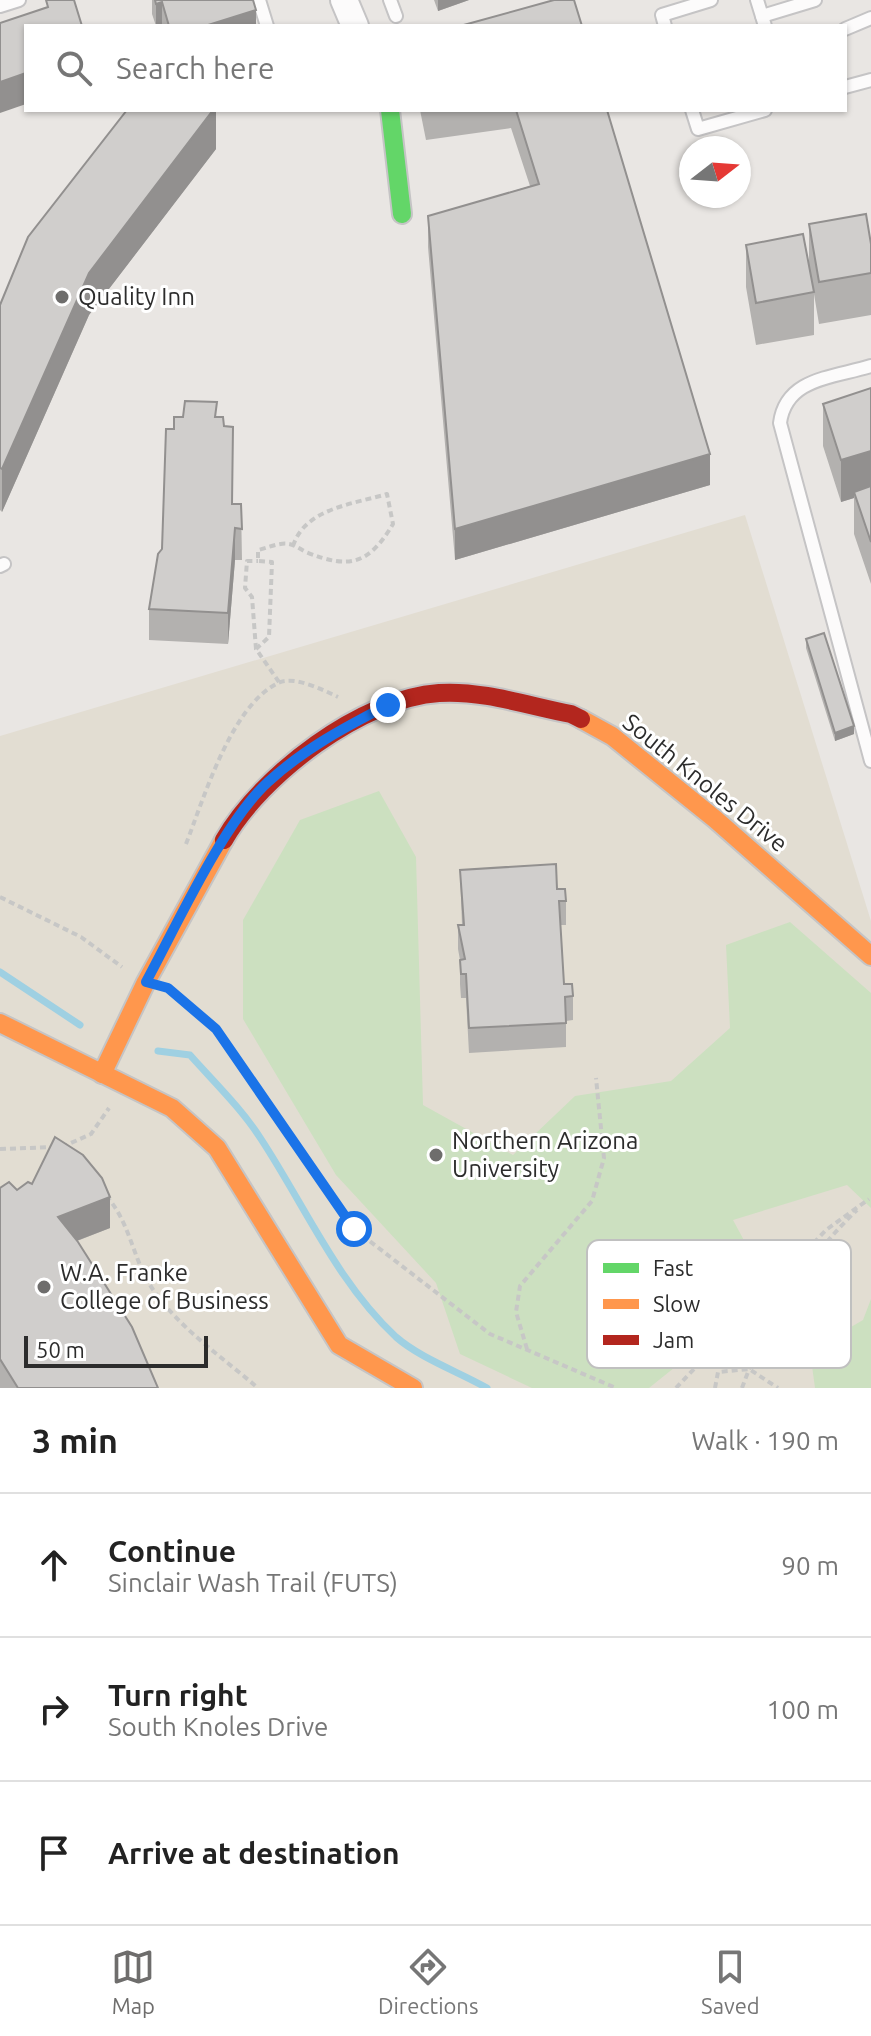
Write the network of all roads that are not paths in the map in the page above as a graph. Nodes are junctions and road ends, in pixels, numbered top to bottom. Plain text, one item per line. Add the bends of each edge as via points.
1 (19, 0) edge
2 (259, 0) edge
3 (344, 0) edge
4 (390, 0) edge
5 (711, 0) edge
6 (757, 0) edge
7 (815, 0) edge
8 (0, 6) edge
9 (396, 16) dead end
10 (871, 18) edge
11 (764, 21) edge
12 (266, 24) edge
13 (354, 24) edge
14 (664, 24) edge
15 (847, 28) edge
16 (871, 80) edge
17 (847, 86) edge
18 (390, 112) edge
19 (693, 112) edge
20 (758, 112) edge
21 (402, 214) dead end
22 (871, 366) edge
23 (871, 761) edge
24 (871, 956) edge
25 (0, 1023) edge
26 (102, 1074) junction
27 (413, 1388) edge

1 - 8 lane
2 - 12 lane
3 - 13 street
4 - 9 lane
5 - 14 lane via 662,15
6 - 11 lane
7 - 11 lane
10 - 15 lane
16 - 17 lane
18 - 21 street
19 - 20 lane via 698,129
22 - 23 lane via 793,390 782,406 780,423
24 - 26 street, South Knoles Drive via 612,736 571,714 438,693 388,705 341,729 266,783 234,823
25 - 26 street
26 - 27 street via 172,1108 217,1148 339,1345

